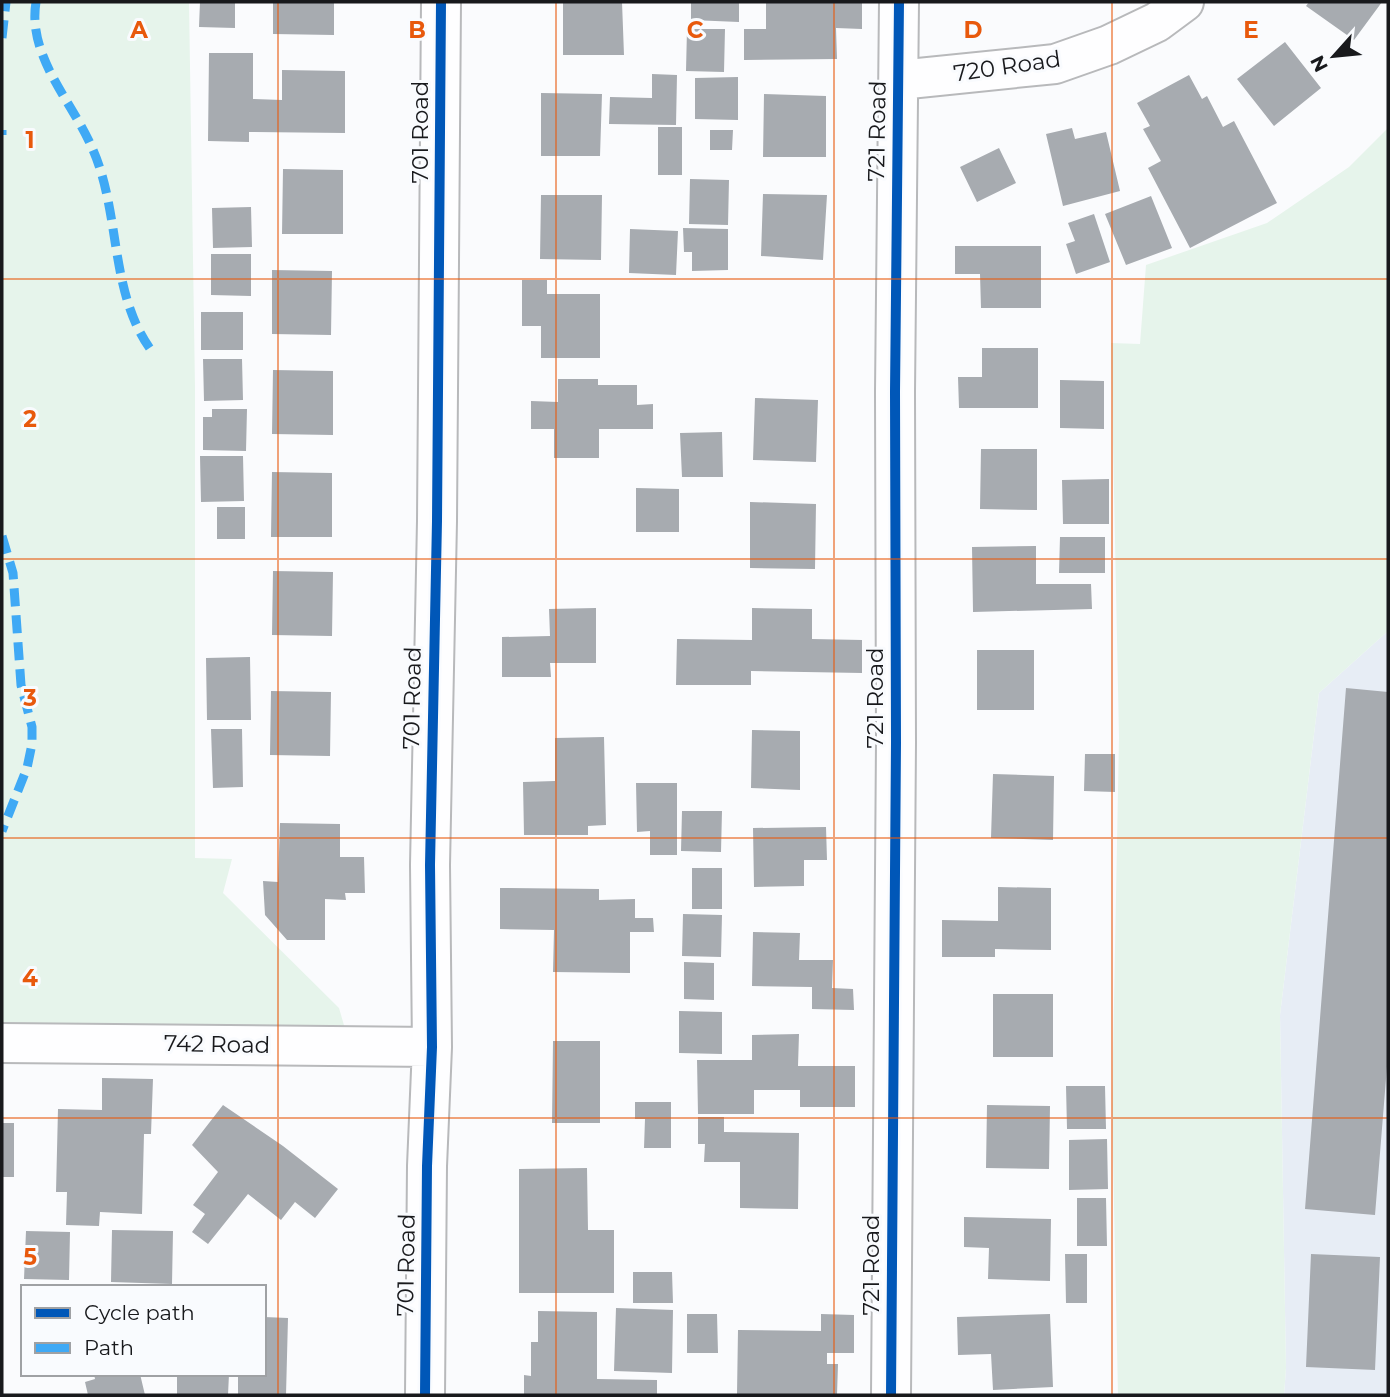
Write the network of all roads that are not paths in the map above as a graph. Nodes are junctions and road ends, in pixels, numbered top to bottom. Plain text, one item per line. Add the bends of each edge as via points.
1 (441, 2) edge
2 (898, 2) edge
3 (1184, 2) edge
4 (899, 80) junction
5 (2, 1043) edge
6 (432, 1047) junction
7 (425, 1395) edge
8 (891, 1395) edge

1 - 6 street, 701 Road via 430,865
2 - 4 street, 721 Road
3 - 4 street, 720 Road via 1157,22 1055,64
4 - 8 street, 721 Road
5 - 6 street, 742 Road
6 - 7 street, 701 Road

